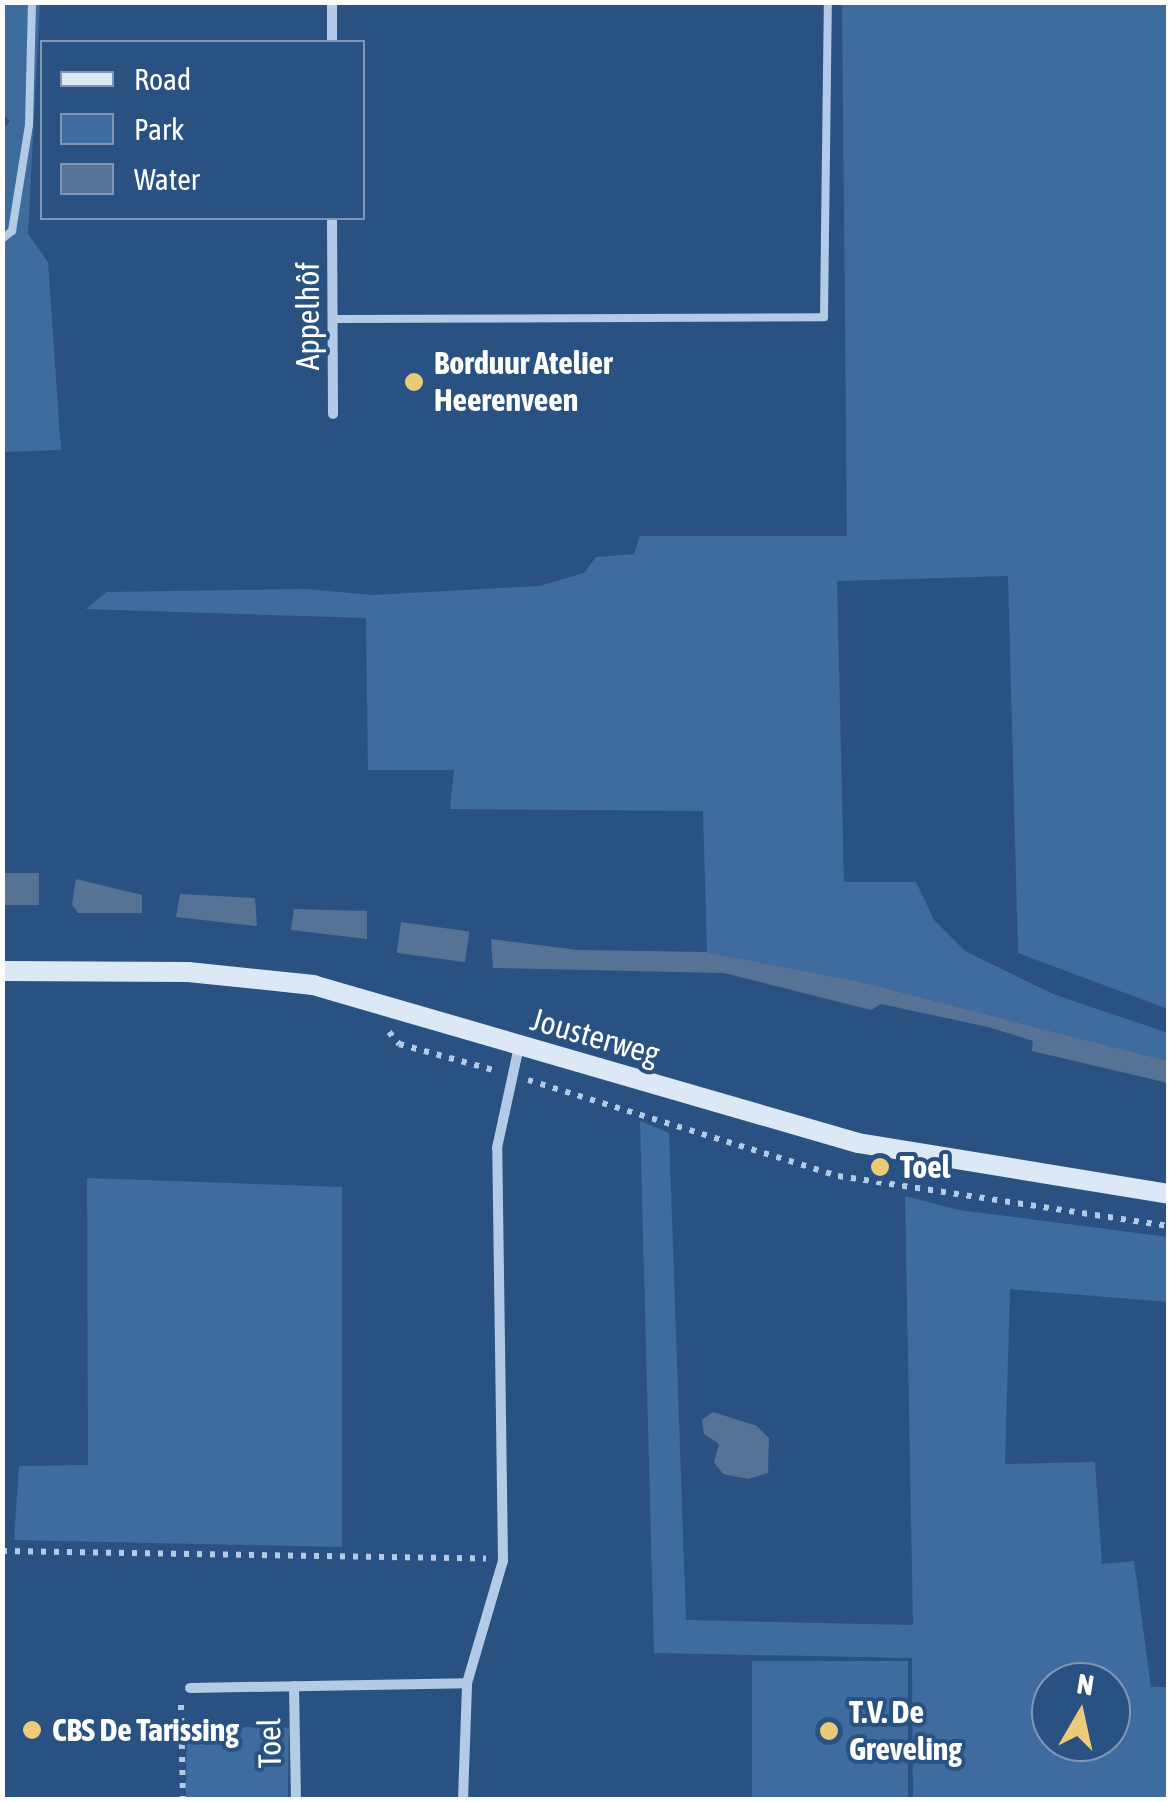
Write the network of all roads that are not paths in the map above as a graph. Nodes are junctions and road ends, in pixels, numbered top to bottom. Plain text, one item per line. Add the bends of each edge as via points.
1 (32, 2) edge
2 (332, 2) edge
3 (828, 2) edge
4 (332, 40) edge
5 (332, 220) edge
6 (2, 239) edge
7 (333, 319) junction
8 (333, 414) dead end
9 (2, 971) edge
10 (519, 1046) junction
11 (1168, 1194) edge
12 (467, 1684) junction
13 (294, 1686) junction
14 (190, 1688) road end
15 (296, 1800) edge
16 (464, 1800) edge

1 - 6 lane via 29,124 12,231
2 - 4 street
3 - 7 lane via 824,317
5 - 7 street, Appelhôf
7 - 8 street, Appelhôf
9 - 10 street, Jousterweg via 258,976 360,996
10 - 11 street, Jousterweg via 927,1159
10 - 12 street via 497,1148 502,1561
12 - 13 street, Toel
12 - 16 street
13 - 14 street, Toel
13 - 15 street, Toel

